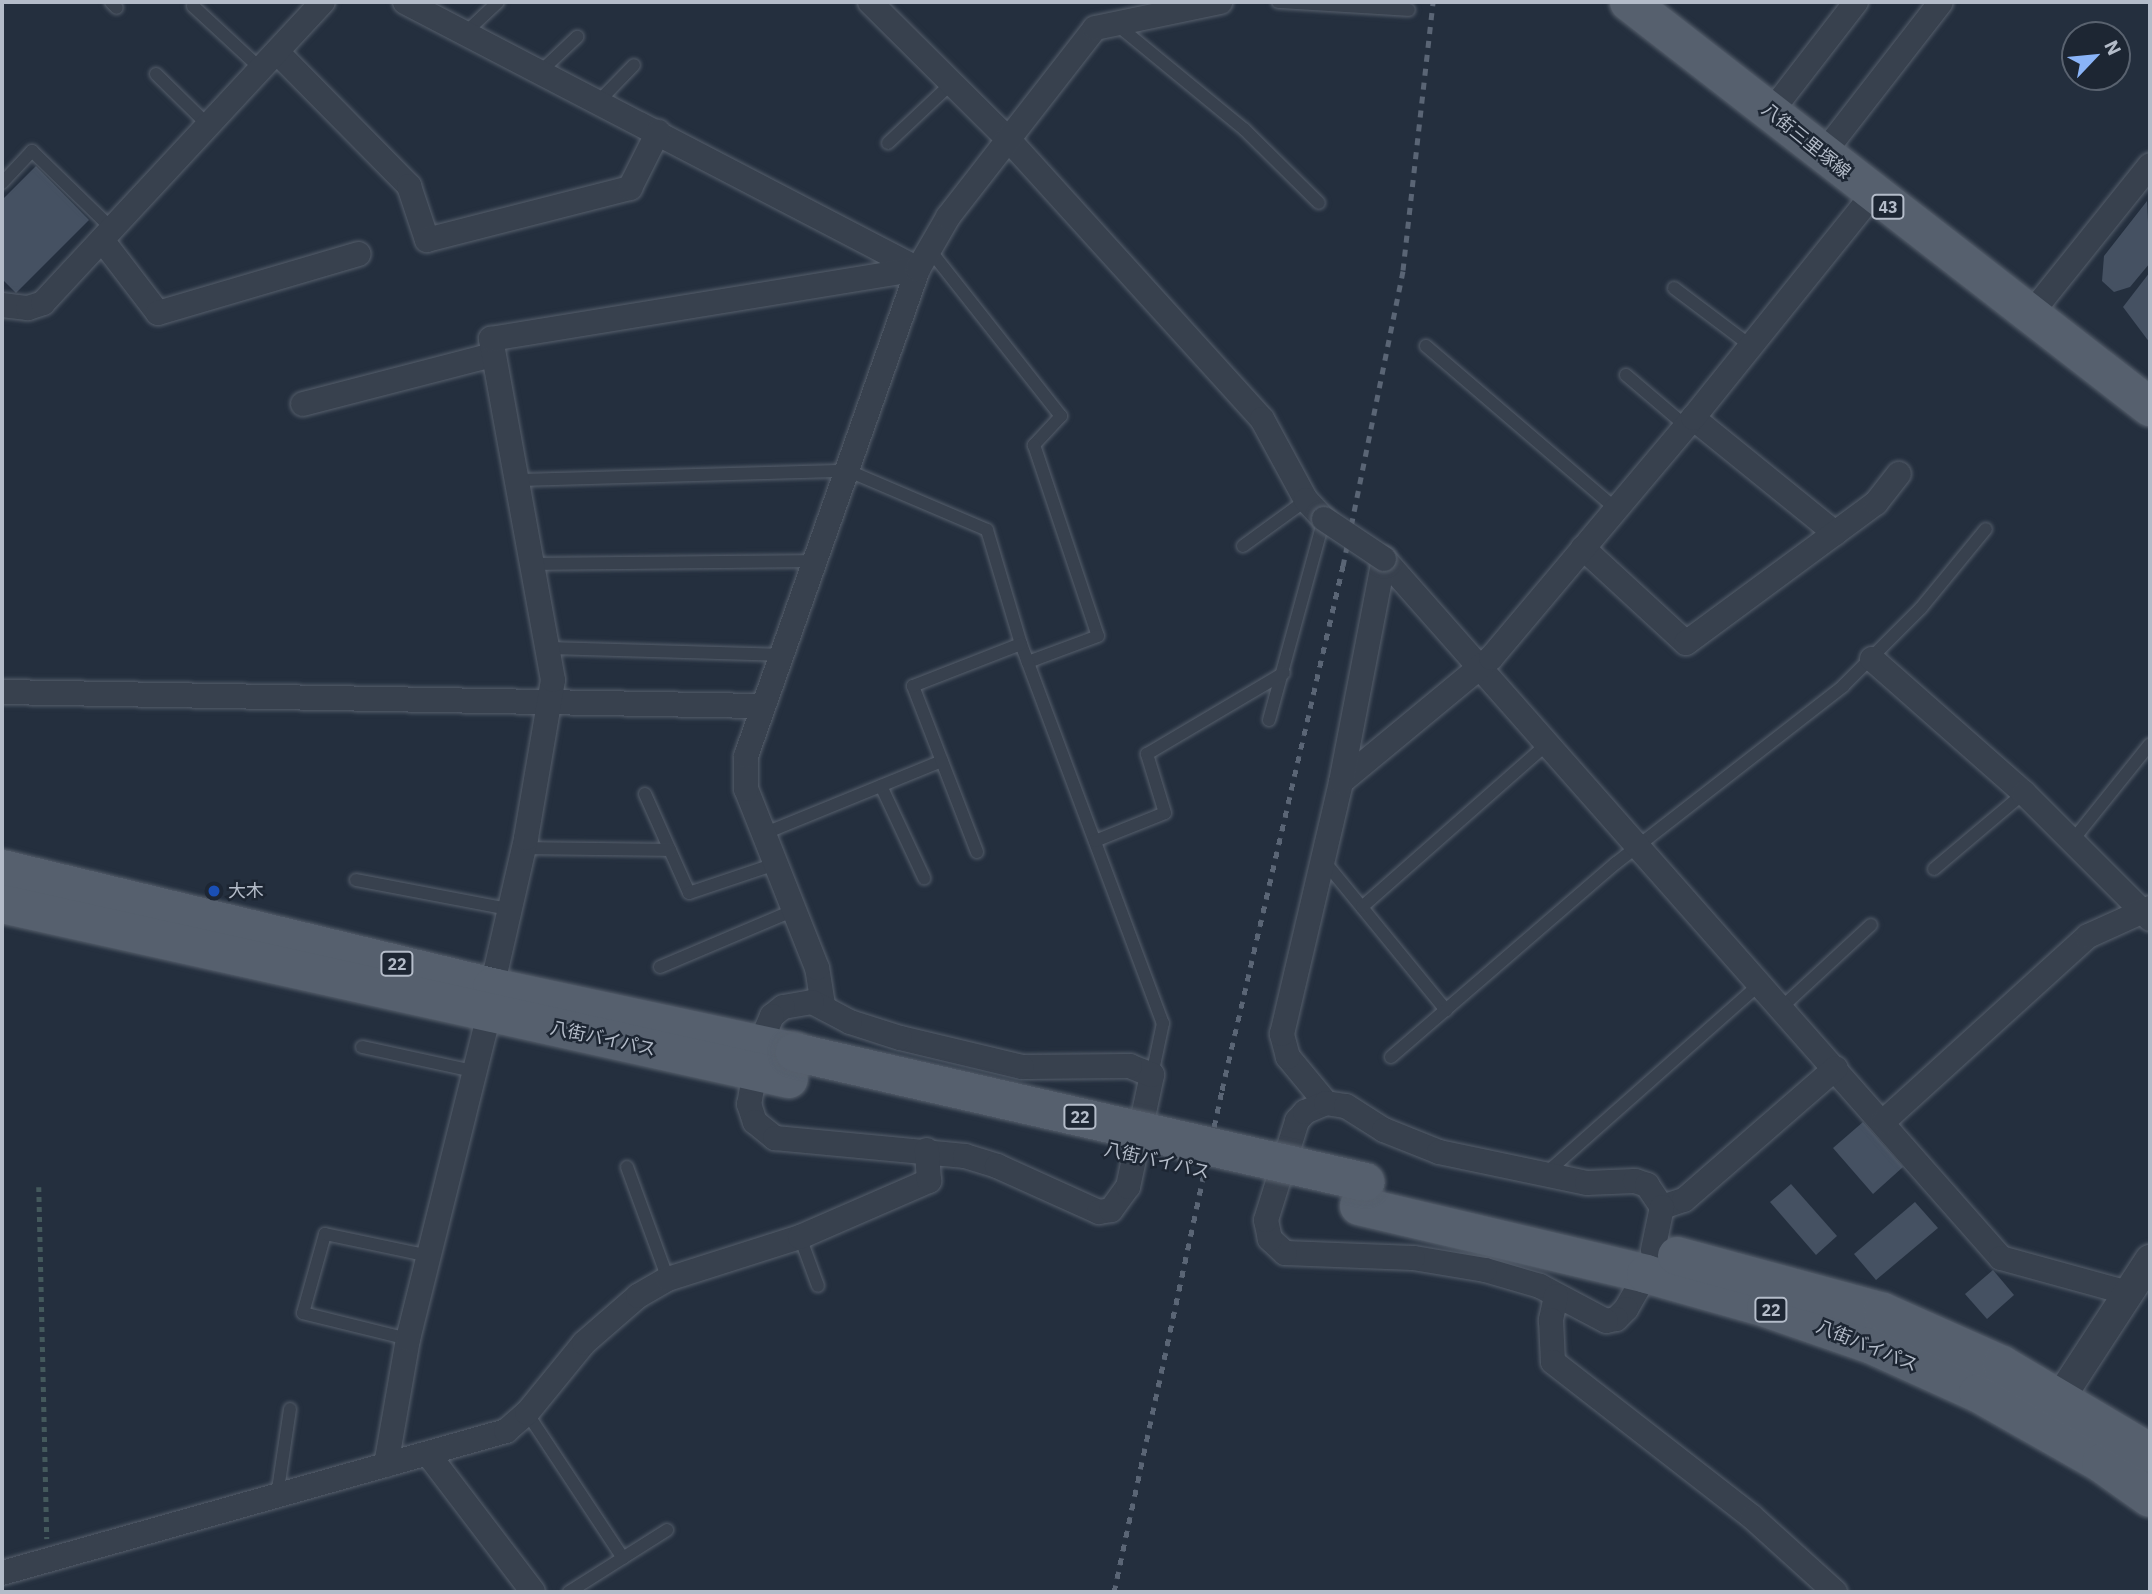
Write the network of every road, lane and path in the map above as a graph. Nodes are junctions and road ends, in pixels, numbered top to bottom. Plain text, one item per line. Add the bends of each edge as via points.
1 (323, 2) edge
2 (405, 2) edge
3 (498, 2) edge
4 (870, 2) edge
5 (1220, 2) edge
6 (1278, 2) edge
7 (1629, 2) edge
8 (1856, 2) edge
9 (1941, 2) edge
10 (193, 6) dead end
11 (1409, 10) dead end
12 (1116, 24) junction
13 (466, 32) junction
14 (577, 37) dead end
15 (270, 61) junction
16 (634, 65) dead end
17 (541, 71) junction
18 (156, 75) dead end
19 (952, 83) junction
20 (599, 101) junction
21 (1771, 112) junction
22 (209, 126) junction
23 (658, 132) junction
24 (1009, 139) junction
25 (888, 143) dead end
26 (1823, 155) junction
27 (2150, 164) edge
28 (2, 183) edge
29 (1872, 195) junction
30 (1319, 203) dead end
31 (103, 231) junction
32 (358, 254) dead end
33 (923, 259) junction
34 (1674, 288) dead end
35 (2, 305) edge
36 (2030, 315) junction
37 (1426, 346) dead end
38 (1751, 346) junction
39 (493, 355) junction
40 (1626, 376) dead end
41 (303, 404) dead end
42 (2150, 407) edge
43 (1689, 422) junction
44 (849, 471) junction
45 (1899, 474) dead end
46 (517, 480) junction
47 (1306, 500) junction
48 (1616, 509) junction
49 (1324, 519) junction
50 (1986, 529) dead end
51 (1835, 533) junction
52 (1243, 546) dead end
53 (1583, 548) junction
54 (1384, 559) junction
55 (816, 561) junction
56 (532, 564) junction
57 (1021, 643) junction
58 (547, 648) junction
59 (780, 655) junction
60 (1872, 659) junction
61 (1028, 662) junction
62 (1478, 666) junction
63 (1284, 673) junction
64 (2, 692) edge
65 (551, 702) junction
66 (761, 706) junction
67 (1269, 720) dead end
68 (1547, 744) junction
69 (2150, 744) edge
70 (942, 761) junction
71 (1342, 782) junction
72 (881, 786) junction
73 (2024, 793) junction
74 (645, 794) dead end
75 (763, 834) junction
76 (1095, 841) junction
77 (2072, 841) junction
78 (524, 848) junction
79 (1639, 849) junction
80 (670, 850) junction
81 (976, 852) dead end
82 (1324, 860) junction
83 (775, 864) junction
84 (2, 869) edge
85 (1934, 869) dead end
86 (924, 878) dead end
87 (356, 880) dead end
88 (2, 904) edge
89 (1362, 907) junction
90 (508, 909) junction
91 (794, 910) junction
92 (2148, 912) edge
93 (1871, 925) dead end
94 (660, 967) dead end
95 (1761, 983) junction
96 (491, 1000) junction
97 (823, 1005) junction
98 (1782, 1007) junction
99 (1446, 1010) junction
100 (362, 1047) dead end
101 (1391, 1057) dead end
102 (775, 1062) junction
103 (1836, 1068) junction
104 (473, 1071) junction
105 (1152, 1074) junction
106 (1326, 1103) junction
107 (1884, 1121) junction
108 (927, 1150) junction
109 (627, 1167) dead end
110 (1544, 1175) junction
111 (39, 1187) dead end
112 (1662, 1207) junction
113 (800, 1237) junction
114 (429, 1256) junction
115 (2150, 1259) edge
116 (1650, 1262) junction
117 (668, 1279) junction
118 (818, 1286) dead end
119 (2128, 1293) junction
120 (1556, 1296) junction
121 (408, 1339) junction
122 (290, 1409) dead end
123 (527, 1413) junction
124 (2050, 1413) junction
125 (2150, 1453) edge
126 (428, 1454) junction
127 (386, 1465) junction
128 (277, 1496) junction
129 (2150, 1498) edge
130 (667, 1530) dead end
131 (623, 1558) junction
132 (47, 1561) junction
133 (2, 1573) edge
134 (533, 1592) edge
135 (569, 1592) edge
136 (1835, 1592) edge

1 - 15 street
2 - 13 street
3 - 13 lane
4 - 19 street
5 - 12 street
6 - 11 lane
7 - 21 main road, 八街三里塚線 / 43
8 - 21 street
9 - 26 street
10 - 15 lane
12 - 24 street via 1095,28
12 - 30 lane via 1244,129
13 - 17 street
14 - 17 lane
15 - 22 street
15 - 23 street via 409,186 427,240 629,188
16 - 20 lane
17 - 20 street
18 - 22 lane
19 - 24 street
19 - 25 lane
20 - 23 street
21 - 26 main road, 八街三里塚線 / 43
22 - 31 street
23 - 33 street
24 - 33 street
24 - 47 street via 1262,419
26 - 29 main road, 八街三里塚線 / 43
27 - 36 street
28 - 31 lane via 32,150
29 - 36 main road, 八街三里塚線 / 43
29 - 38 street
31 - 32 street via 158,313
31 - 35 street via 43,303 28,308
33 - 39 street via 491,339
33 - 44 street
33 - 61 lane via 1061,416 1034,445 1098,636
34 - 38 lane
36 - 42 main road, 八街三里塚線 / 43
37 - 48 lane
38 - 43 street
39 - 41 street
39 - 46 street
40 - 43 lane
43 - 48 street
43 - 51 street
44 - 46 lane
44 - 55 street
44 - 57 lane via 986,530
45 - 51 street via 1876,503
46 - 56 street
47 - 49 street
47 - 52 lane
48 - 53 street
49 - 54 street, bridge
49 - 63 lane
50 - 60 lane via 1970,553
51 - 53 street via 1686,643
53 - 62 street via 1490,658
54 - 62 street
54 - 71 street
55 - 56 lane
55 - 59 street
56 - 58 street
57 - 61 lane
57 - 70 lane via 913,686
58 - 59 lane
58 - 65 street via 553,680
59 - 66 street
60 - 73 street
60 - 79 lane
61 - 76 lane
62 - 68 street
62 - 71 street
63 - 67 lane
63 - 76 lane via 1147,754 1165,813
64 - 65 street
65 - 66 street
65 - 78 street
66 - 75 street via 745,772 746,789
68 - 79 street
68 - 89 lane
69 - 77 lane
70 - 72 lane
70 - 81 lane
71 - 82 street
72 - 75 lane
72 - 86 lane
73 - 77 street
73 - 85 lane
74 - 80 lane
75 - 83 street
76 - 105 lane via 1163,1023
77 - 92 street
78 - 80 lane
78 - 90 street
79 - 95 street
79 - 99 lane via 1616,863
80 - 83 lane via 689,893
82 - 89 lane
82 - 106 street via 1282,1034 1288,1057
83 - 91 street
84 - 96 main road, 八街バイパス / 22
87 - 90 lane
88 - 96 main road, 八街バイパス / 22
89 - 99 lane
90 - 96 street
91 - 94 lane
91 - 97 street via 817,968
92 - 107 street via 2088,936
93 - 98 lane
95 - 98 street
95 - 110 lane
96 - 102 main road, 八街バイパス / 22
96 - 104 street
97 - 102 street via 797,1003 772,1016
97 - 105 street via 850,1022 900,1038 1022,1067 1130,1066
98 - 103 street
99 - 101 lane
100 - 104 lane
102 - 108 street via 750,1104 755,1122 775,1138
102 - 116 main road, 八街バイパス / 22
103 - 107 street
103 - 112 street via 1684,1200
104 - 114 street
105 - 108 street via 1128,1187 1111,1210 1099,1212 997,1166
106 - 110 street via 1346,1106 1384,1130 1440,1153
106 - 120 street via 1297,1121 1266,1220 1275,1246 1296,1255 1425,1260 1525,1280
107 - 119 street via 2001,1258
108 - 113 street via 929,1181
109 - 117 lane
110 - 112 street via 1587,1184 1635,1181 1655,1192
111 - 132 path
112 - 116 street
113 - 117 street
113 - 118 lane
114 - 121 street
114 - 121 lane via 325,1234 303,1312
115 - 119 street
116 - 120 street via 1616,1319 1590,1316
116 - 124 main road, 八街バイパス / 22 via 1872,1345 1978,1393
117 - 123 street via 611,1316
119 - 124 street
120 - 136 street via 1550,1334 1553,1362 1752,1517
121 - 127 street
122 - 128 lane
123 - 126 street via 506,1431
123 - 131 lane
124 - 125 main road, 八街バイパス / 22
124 - 129 main road, 八街バイパス / 22 via 2101,1463
126 - 127 street
126 - 134 street
127 - 128 street
128 - 132 street
130 - 131 lane
131 - 135 lane
132 - 133 street

